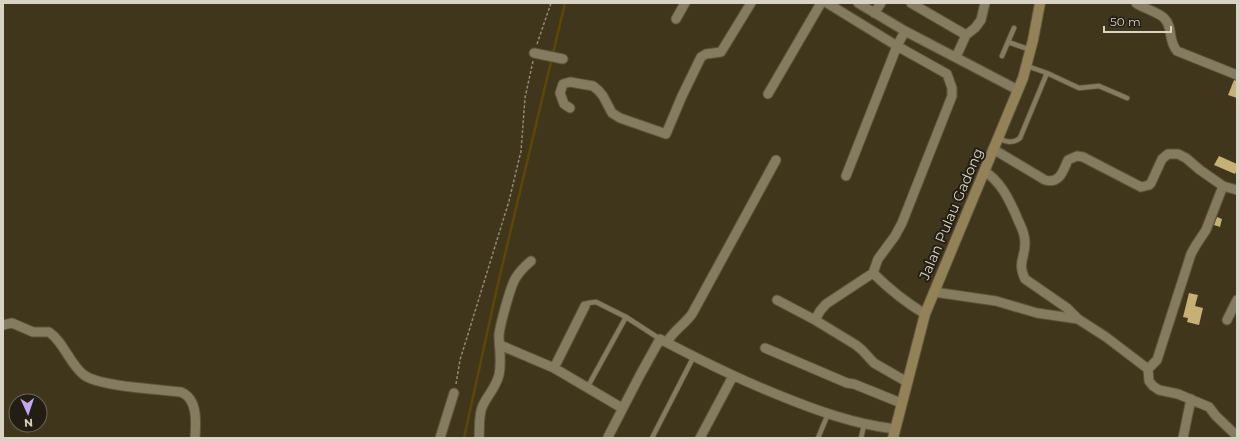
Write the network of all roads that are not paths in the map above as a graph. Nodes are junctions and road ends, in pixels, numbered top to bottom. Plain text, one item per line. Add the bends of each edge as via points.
1 (685, 3) edge
2 (751, 3) edge
3 (821, 3) edge
4 (827, 3) edge
5 (858, 3) edge
6 (881, 3) edge
7 (911, 3) edge
8 (986, 3) edge
9 (1040, 3) edge
10 (1136, 3) edge
11 (874, 13) junction
12 (676, 19) dead end
13 (1014, 28) dead end
14 (905, 31) junction
15 (966, 35) junction
16 (1008, 42) junction
17 (897, 46) junction
18 (1030, 50) junction
19 (536, 54) road end
20 (1002, 56) dead end
21 (956, 57) junction
22 (563, 59) dead end
23 (1027, 66) junction
24 (1047, 73) junction
25 (1237, 75) edge
26 (1018, 90) junction
27 (768, 94) dead end
28 (1127, 98) dead end
29 (570, 108) dead end
30 (998, 138) junction
31 (993, 150) junction
32 (776, 160) dead end
33 (984, 171) junction
34 (846, 176) dead end
35 (1223, 186) junction
36 (1237, 190) edge
37 (531, 260) dead end
38 (873, 272) junction
39 (934, 292) junction
40 (777, 300) dead end
41 (1237, 300) edge
42 (585, 306) joint
43 (924, 314) junction
44 (626, 317) junction
45 (1078, 319) junction
46 (815, 320) junction
47 (1227, 320) dead end
48 (3, 325) edge
49 (664, 340) junction
50 (500, 345) junction
51 (765, 348) dead end
52 (694, 356) junction
53 (554, 368) junction
54 (1148, 369) junction
55 (733, 376) junction
56 (907, 382) junction
57 (588, 388) junction
58 (454, 393) road end
59 (1191, 399) junction
60 (901, 403) junction
61 (622, 408) junction
62 (828, 414) junction
63 (864, 425) junction
64 (894, 434) edge
65 (1237, 435) edge
66 (608, 437) edge
67 (195, 438) edge
68 (440, 438) edge
69 (479, 438) edge
70 (652, 438) edge
71 (700, 438) edge
72 (818, 438) edge
73 (861, 438) edge
74 (1183, 438) edge

1 - 12 street
2 - 29 street via 721,52 701,57 666,134 612,113 599,90 593,86 570,82 563,84 560,93 564,104
3 - 27 street
4 - 17 street
5 - 11 street
6 - 11 street
7 - 15 street
8 - 15 street via 981,20
9 - 18 main road, Jalan Pulau Gadong
10 - 25 street via 1166,20 1170,27 1172,45 1177,51
11 - 14 street
13 - 16 lane
14 - 17 street
14 - 21 street
15 - 21 street
16 - 18 lane
16 - 20 lane
17 - 34 street
17 - 38 street via 946,74 952,88 952,96 902,223 878,259
18 - 23 main road, Jalan Pulau Gadong
19 - 22 street
21 - 26 street
23 - 24 lane
23 - 26 main road, Jalan Pulau Gadong
24 - 28 lane via 1079,88 1103,87
24 - 30 lane via 1020,138 1011,142
26 - 30 main road, Jalan Pulau Gadong
30 - 31 main road, Jalan Pulau Gadong
31 - 33 main road, Jalan Pulau Gadong
31 - 35 street via 1051,182 1060,177 1068,160 1077,156 1142,187 1149,186 1162,159 1168,154 1178,154
32 - 49 street via 692,314
33 - 39 main road, Jalan Pulau Gadong
33 - 45 street via 999,183 1022,225 1025,244 1021,267 1025,279 1067,308
35 - 36 street
35 - 54 street via 1206,230 1191,254 1156,360
37 - 50 street via 514,280 501,325
38 - 43 street via 888,288
38 - 46 street via 826,304
39 - 43 main road, Jalan Pulau Gadong
39 - 45 street via 996,301 1037,313
40 - 46 street
41 - 47 street
42 - 44 lane via 596,302
42 - 53 street
43 - 56 main road, Jalan Pulau Gadong
44 - 49 lane
44 - 57 lane
45 - 54 street
46 - 56 street via 856,345 874,363
48 - 67 street via 12,323 34,332 49,332 79,370 91,378 114,385 186,394 194,409
49 - 52 street
49 - 61 street
50 - 53 street
50 - 69 street via 499,374 495,387 483,405
51 - 60 street via 847,384 854,384
52 - 55 street
52 - 70 lane
53 - 57 street
54 - 59 street via 1149,381 1153,386
55 - 62 street
55 - 71 street
56 - 60 main road, Jalan Pulau Gadong
57 - 61 street
58 - 68 street
59 - 65 street via 1209,407
59 - 74 street
60 - 64 main road, Jalan Pulau Gadong
61 - 66 street
62 - 63 street
62 - 72 lane
63 - 64 street
63 - 73 lane

